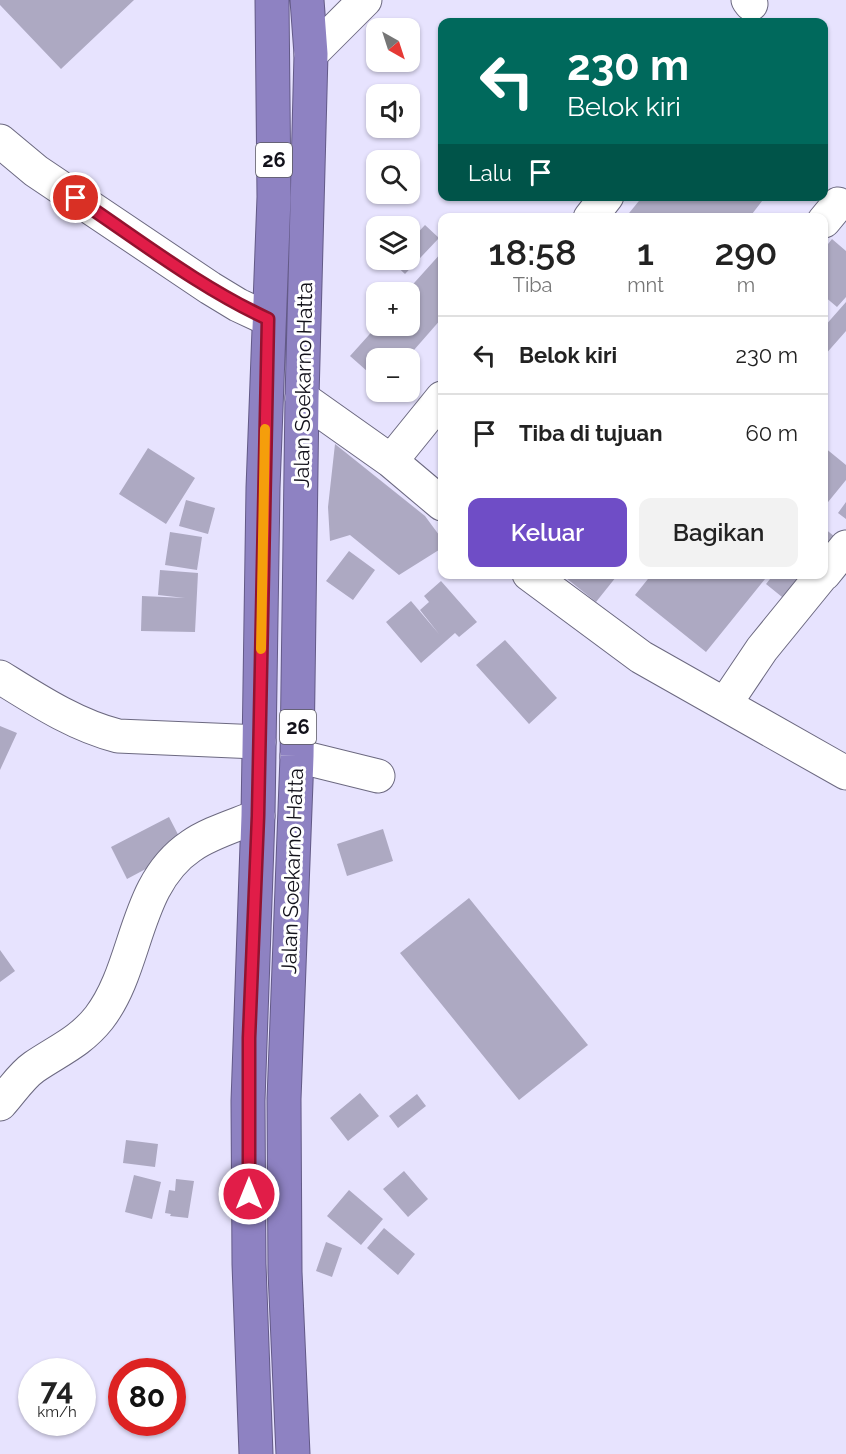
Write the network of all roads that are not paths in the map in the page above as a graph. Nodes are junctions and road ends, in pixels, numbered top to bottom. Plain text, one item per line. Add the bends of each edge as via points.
1 (365, 0) edge
2 (307, 3) edge
3 (272, 8) edge
4 (311, 54) junction
5 (0, 141) edge
6 (603, 201) edge
7 (594, 213) edge
8 (268, 319) junction
9 (302, 398) junction
10 (438, 403) edge
11 (391, 461) junction
12 (438, 501) edge
13 (846, 547) edge
14 (828, 568) edge
15 (540, 579) edge
16 (819, 579) edge
17 (0, 677) edge
18 (725, 704) junction
19 (260, 741) junction
20 (297, 756) junction
21 (846, 773) edge
22 (378, 776) dead end
23 (258, 816) junction
24 (0, 1104) edge
25 (256, 1454) edge
26 (293, 1454) edge

1 - 4 street
2 - 3 highway
2 - 4 highway, Jalan Soekarno Hatta / 26
3 - 8 highway, Jalan Soekarno Hatta / 26 via 274,197
4 - 9 highway, Jalan Soekarno Hatta / 26
5 - 8 street via 36,171 210,288
6 - 7 street
8 - 19 highway, Jalan Soekarno Hatta / 26
9 - 11 street
9 - 20 highway, Jalan Soekarno Hatta / 26
10 - 11 street
11 - 12 street
13 - 14 street
15 - 18 street via 641,657
16 - 18 street via 762,649
17 - 19 street via 97,731
18 - 21 street
19 - 23 highway, Jalan Soekarno Hatta / 26
20 - 22 street
20 - 26 highway, Jalan Soekarno Hatta / 26 via 284,1099 285,1272
23 - 24 street via 192,845 162,874 105,1010 78,1040 27,1072
23 - 25 highway, Jalan Soekarno Hatta / 26 via 248,1101

